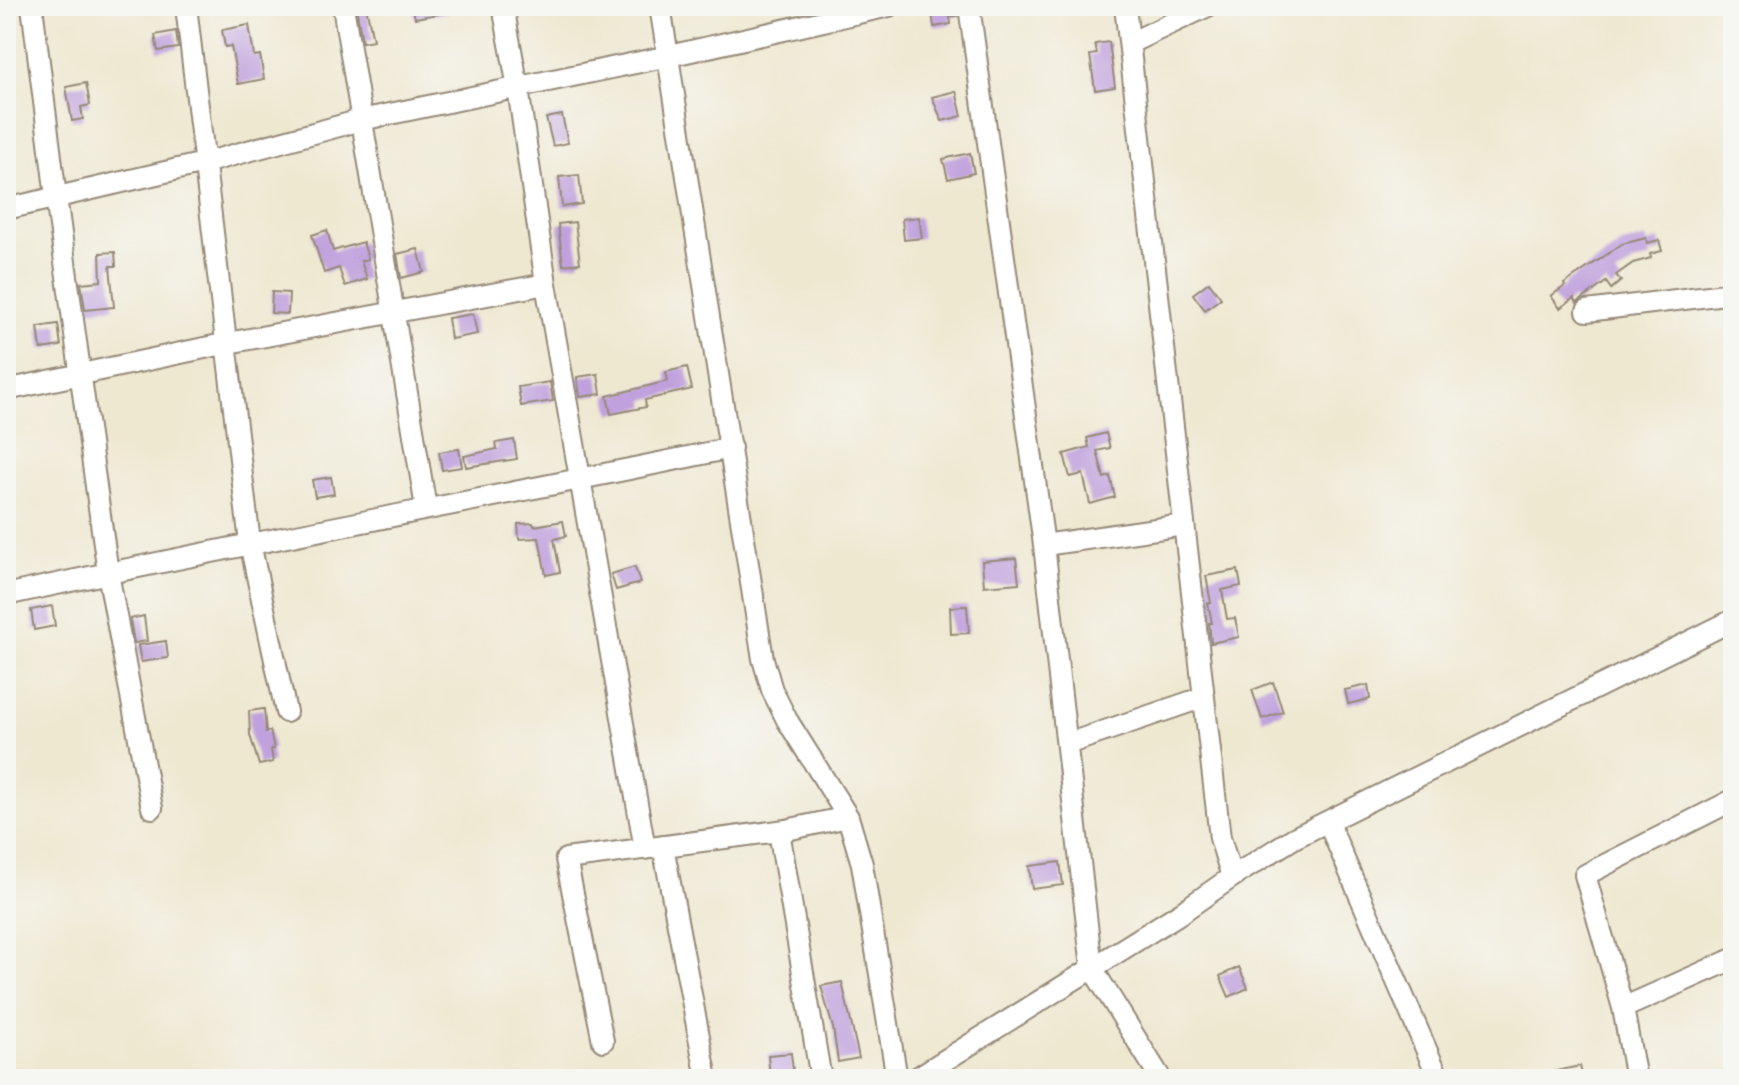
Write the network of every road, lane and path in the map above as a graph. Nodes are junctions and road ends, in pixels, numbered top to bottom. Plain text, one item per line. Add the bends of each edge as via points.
1 (32, 6) edge
2 (186, 6) edge
3 (343, 6) edge
4 (503, 6) edge
5 (660, 6) edge
6 (889, 6) edge
7 (969, 6) edge
8 (1125, 6) edge
9 (1208, 6) edge
10 (1130, 43) junction
11 (669, 56) junction
12 (518, 88) junction
13 (361, 120) junction
14 (204, 163) junction
15 (56, 197) junction
16 (6, 209) edge
17 (546, 284) junction
18 (1733, 293) edge
19 (1587, 311) dead end
20 (394, 312) junction
21 (228, 343) junction
22 (82, 374) junction
23 (6, 390) edge
24 (731, 448) junction
25 (581, 480) junction
26 (426, 508) junction
27 (1184, 525) junction
28 (250, 543) junction
29 (1044, 545) junction
30 (108, 573) junction
31 (6, 595) edge
32 (1733, 620) edge
33 (1204, 697) junction
34 (286, 712) dead end
35 (1067, 744) junction
36 (1733, 800) edge
37 (152, 808) dead end
38 (848, 817) junction
39 (1328, 822) junction
40 (786, 830) junction
41 (654, 848) junction
42 (1232, 877) junction
43 (1733, 959) edge
44 (1092, 968) junction
45 (1623, 1008) junction
46 (603, 1041) dead end
47 (707, 1079) edge
48 (821, 1079) edge
49 (897, 1079) edge
50 (915, 1079) edge
51 (1161, 1079) edge
52 (1439, 1079) edge
53 (1636, 1079) edge

1 - 15 street
2 - 14 street
3 - 13 street
4 - 12 street
5 - 11 street
6 - 11 street
7 - 29 street
8 - 10 street
9 - 10 street
10 - 27 street
11 - 12 street
11 - 24 street
12 - 13 street
12 - 17 street
13 - 14 street
13 - 20 street
14 - 15 street
14 - 21 street
15 - 16 street
15 - 22 street
17 - 20 street
17 - 25 street
18 - 19 street
20 - 21 street
20 - 26 street
21 - 22 street
21 - 28 street
22 - 23 street
22 - 30 street
24 - 25 street
24 - 38 street via 772,690
25 - 26 street
25 - 41 street
26 - 28 street
27 - 29 street
27 - 33 street
28 - 30 street
28 - 34 street
29 - 35 street
30 - 31 street
30 - 37 street
32 - 39 street
33 - 35 street
33 - 42 street via 1220,838
35 - 44 street
36 - 45 street via 1585,875
38 - 40 street
38 - 49 street via 862,864
39 - 42 street
39 - 52 street
40 - 41 street
40 - 48 street via 780,837
41 - 46 street via 566,859
41 - 47 street
42 - 44 street
43 - 45 street
44 - 50 street
44 - 51 street
45 - 53 street

